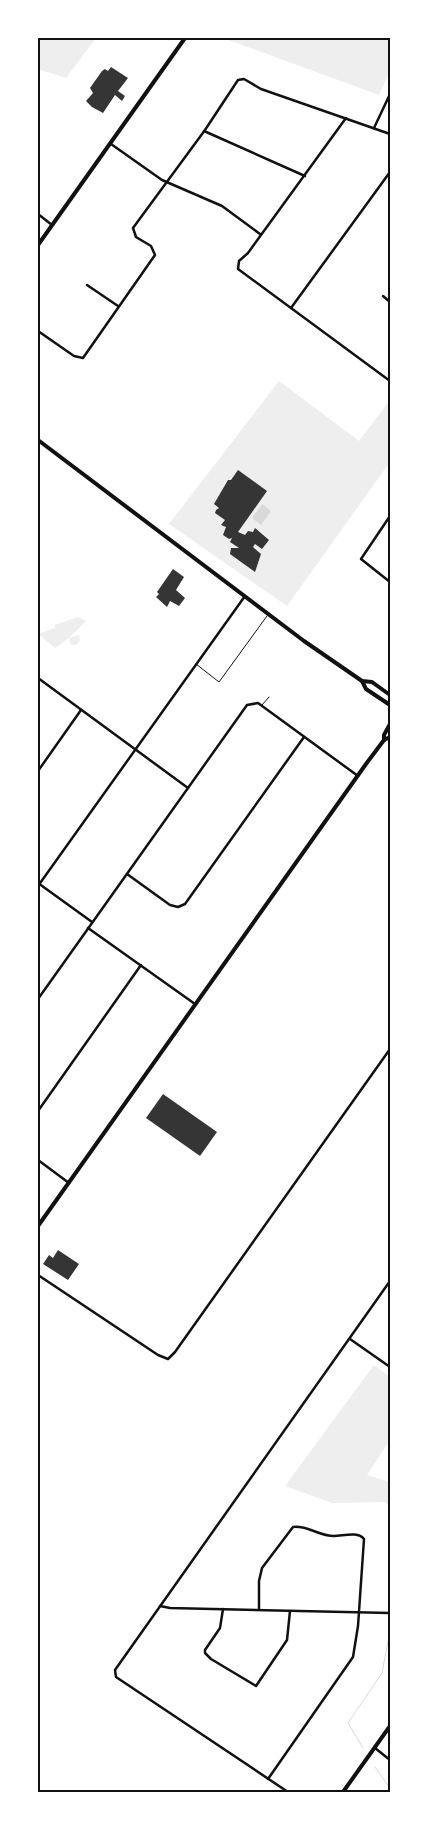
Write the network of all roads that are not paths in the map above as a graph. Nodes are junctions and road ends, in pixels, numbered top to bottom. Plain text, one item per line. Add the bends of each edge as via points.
1 (185, 38) edge
2 (390, 94) edge
3 (346, 118) junction
4 (374, 128) junction
5 (204, 131) junction
6 (390, 134) edge
7 (111, 144) junction
8 (390, 172) edge
9 (305, 176) junction
10 (167, 182) junction
11 (38, 214) edge
12 (52, 225) junction
13 (260, 234) junction
14 (38, 245) edge
15 (86, 285) dead end
16 (383, 296) dead end
17 (390, 302) edge
18 (118, 306) junction
19 (291, 308) junction
20 (38, 331) edge
21 (390, 381) edge
22 (38, 440) edge
23 (390, 516) edge
24 (390, 582) edge
25 (245, 596) junction
26 (269, 614) junction
27 (196, 664) junction
28 (38, 678) edge
29 (362, 681) junction
30 (390, 695) edge
31 (269, 697) dead end
32 (262, 706) junction
33 (390, 706) edge
34 (81, 710) junction
35 (390, 724) edge
36 (304, 736) junction
37 (390, 737) edge
38 (384, 740) junction
39 (135, 750) junction
40 (38, 770) edge
41 (358, 776) junction
42 (188, 788) junction
43 (127, 874) junction
44 (38, 884) edge
45 (92, 922) junction
46 (88, 928) junction
47 (141, 965) junction
48 (38, 999) edge
49 (196, 1004) junction
50 (390, 1049) edge
51 (38, 1111) edge
52 (38, 1160) edge
53 (69, 1183) junction
54 (38, 1226) edge
55 (38, 1275) edge
56 (390, 1281) edge
57 (350, 1338) junction
58 (390, 1368) edge
59 (160, 1606) junction
60 (222, 1609) junction
61 (259, 1609) junction
62 (290, 1611) junction
63 (358, 1612) junction
64 (390, 1613) edge
65 (390, 1726) edge
66 (375, 1748) junction
67 (390, 1760) edge
68 (268, 1779) junction
69 (288, 1792) edge
70 (343, 1792) edge

1 - 7 main road
2 - 4 street
3 - 4 street
3 - 5 street via 242,79 235,83
3 - 9 street
4 - 6 street
5 - 9 street
5 - 10 street
7 - 10 street
7 - 12 main road
8 - 19 street
9 - 13 street
10 - 13 street via 222,206
10 - 18 street via 133,228 136,237 151,246 155,254
11 - 12 street
12 - 14 main road
13 - 19 street via 237,267
15 - 18 street
16 - 17 street
18 - 20 street via 82,358
19 - 21 street
22 - 25 main road
23 - 24 street via 361,557
25 - 26 main road
25 - 27 street
26 - 27 lane via 219,682
26 - 29 main road
27 - 39 street
28 - 34 street
29 - 30 main road via 372,682
29 - 33 main road via 366,689
31 - 32 lane
32 - 36 street
32 - 42 street via 253,703 245,707
34 - 39 street
34 - 40 street
35 - 38 main road
36 - 41 street
36 - 43 street via 185,904 178,907 170,905
37 - 38 main road
38 - 41 main road
39 - 42 street
39 - 44 street
41 - 49 main road
42 - 43 street
43 - 45 street
44 - 45 street
45 - 46 street
46 - 47 street
46 - 48 street
47 - 49 street
47 - 51 street
49 - 53 main road
50 - 55 street via 170,1357 165,1359 158,1355
52 - 53 street
53 - 54 main road
56 - 57 street
57 - 58 street
57 - 59 street
59 - 60 street
59 - 68 street via 116,1666 114,1674
60 - 61 street
60 - 62 street via 220,1628 205,1653 211,1660 256,1686 287,1640
61 - 62 street
61 - 63 street via 262,1568 287,1532 300,1526 321,1535 359,1535 364,1538
62 - 63 street
63 - 64 street
63 - 68 street via 357,1638 350,1664
65 - 66 main road
66 - 67 street
66 - 70 main road
68 - 69 street

